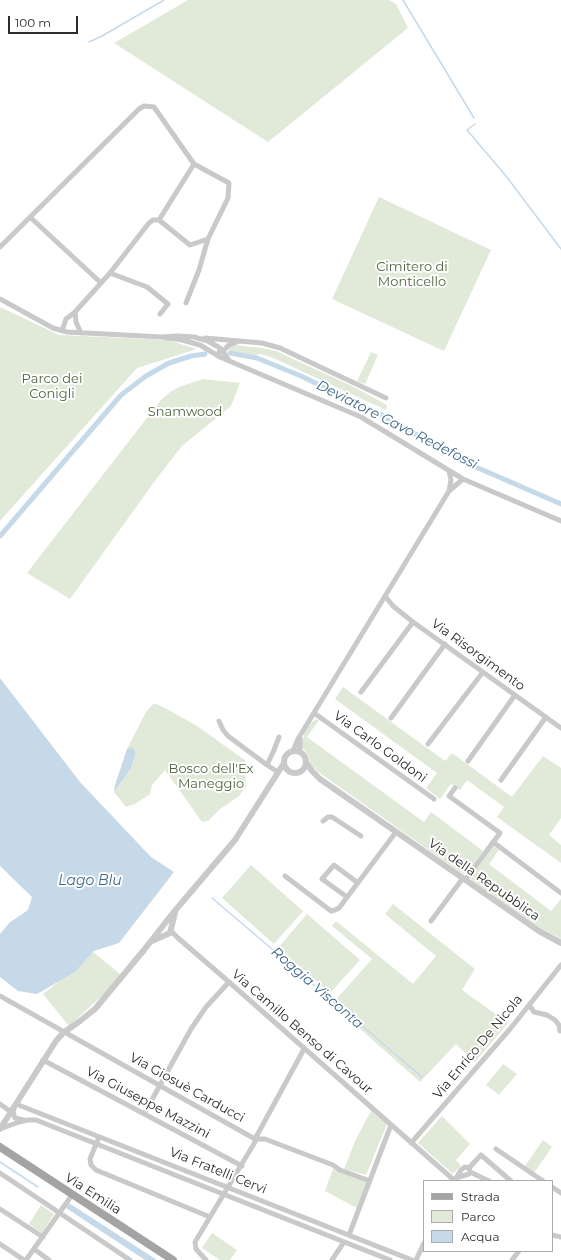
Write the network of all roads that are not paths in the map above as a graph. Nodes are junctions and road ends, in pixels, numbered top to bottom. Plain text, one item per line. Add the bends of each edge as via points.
1 (194, 164) junction
2 (30, 217) junction
3 (159, 220) junction
4 (208, 239) junction
5 (0, 247) edge
6 (110, 273) junction
7 (101, 283) junction
8 (0, 299) edge
9 (186, 303) dead end
10 (75, 312) junction
11 (160, 314) dead end
12 (61, 330) junction
13 (81, 332) junction
14 (162, 337) junction
15 (200, 338) junction
16 (239, 341) junction
17 (213, 344) junction
18 (212, 352) junction
19 (222, 352) junction
20 (230, 361) junction
21 (386, 398) dead end
22 (449, 471) junction
23 (463, 479) junction
24 (449, 491) junction
25 (561, 521) edge
26 (385, 596) junction
27 (379, 606) junction
28 (393, 606) junction
29 (413, 622) junction
30 (445, 644) junction
31 (483, 672) junction
32 (361, 692) dead end
33 (515, 695) junction
34 (314, 713) junction
35 (546, 717) junction
36 (391, 718) dead end
37 (219, 721) dead end
38 (561, 728) edge
39 (301, 735) junction
40 (279, 737) dead end
41 (428, 744) dead end
42 (293, 751) junction
43 (300, 752) junction
44 (468, 761) dead end
45 (306, 762) junction
46 (284, 763) junction
47 (267, 765) junction
48 (290, 771) junction
49 (300, 771) junction
50 (277, 775) junction
51 (320, 779) junction
52 (501, 780) dead end
53 (455, 788) dead end
54 (434, 799) dead end
55 (323, 821) dead end
56 (396, 832) junction
57 (361, 836) dead end
58 (493, 842) junction
59 (285, 876) dead end
60 (464, 879) junction
61 (358, 883) junction
62 (561, 892) edge
63 (347, 897) junction
64 (175, 912) junction
65 (430, 921) dead end
66 (162, 926) junction
67 (169, 932) junction
68 (151, 942) junction
69 (561, 943) edge
70 (561, 964) edge
71 (229, 982) junction
72 (0, 996) edge
73 (528, 1005) junction
74 (560, 1031) dead end
75 (63, 1033) junction
76 (304, 1049) junction
77 (43, 1060) junction
78 (160, 1085) junction
79 (0, 1104) edge
80 (14, 1108) junction
81 (144, 1114) junction
82 (28, 1120) junction
83 (392, 1125) junction
84 (0, 1129) edge
85 (99, 1137) junction
86 (255, 1139) junction
87 (411, 1143) junction
88 (96, 1144) junction
89 (0, 1147) edge
90 (496, 1150) dead end
91 (242, 1166) junction
92 (469, 1170) junction
93 (0, 1173) edge
94 (453, 1180) edge
95 (487, 1180) edge
96 (509, 1180) edge
97 (541, 1180) edge
98 (370, 1181) junction
99 (229, 1187) junction
100 (72, 1195) junction
101 (224, 1195) junction
102 (0, 1209) edge
103 (59, 1213) junction
104 (210, 1217) junction
105 (349, 1235) junction
106 (43, 1237) junction
107 (344, 1242) junction
108 (0, 1244) edge
109 (423, 1245) edge
110 (34, 1249) junction
111 (518, 1252) edge
112 (25, 1260) edge
113 (49, 1260) edge
114 (130, 1260) edge
115 (173, 1260) edge
116 (206, 1260) edge
117 (332, 1260) edge
118 (390, 1260) edge
119 (412, 1260) edge
120 (416, 1260) edge
121 (512, 1260) edge

1 - 2 street via 154,107 144,106 139,108
1 - 3 street
1 - 4 street via 229,184 228,198
2 - 5 street
2 - 7 street
3 - 4 street via 190,245
3 - 6 street via 149,223
4 - 9 street
6 - 7 street
6 - 11 street via 147,287 168,304
7 - 10 street
8 - 12 street
10 - 12 street via 66,319
10 - 13 street
12 - 13 street
13 - 14 street
14 - 15 street
14 - 18 street via 194,344
15 - 16 street
15 - 17 street
16 - 19 street via 229,345
16 - 21 street via 262,342 280,348
17 - 18 street via 209,346
17 - 19 street
18 - 19 street
18 - 20 street
19 - 20 street
20 - 22 street via 361,418
22 - 23 street
22 - 24 street
23 - 24 street
23 - 25 street
24 - 26 street
26 - 27 street
26 - 28 street, Via Risorgimento
27 - 28 street
27 - 34 street
28 - 29 street, Via Risorgimento
29 - 30 street, Via Risorgimento
29 - 32 street
30 - 31 street, Via Risorgimento
30 - 36 street
31 - 33 street, Via Risorgimento
31 - 41 street
33 - 35 street, Via Risorgimento
33 - 44 street
34 - 39 street
34 - 54 street, Via Carlo Goldoni
35 - 38 street, Via Risorgimento
35 - 52 street
37 - 47 street via 228,736
39 - 42 street
39 - 43 street
40 - 47 street
42 - 43 street
42 - 46 street via 286,755
43 - 45 street
45 - 49 street
45 - 51 street, Via della Repubblica
46 - 48 street
46 - 50 street
47 - 50 street
48 - 49 street
48 - 50 street
49 - 51 street, Via della Repubblica
50 - 64 street via 235,840
51 - 56 street, Via della Repubblica
53 - 58 street via 449,796 500,833
55 - 57 street via 332,816
56 - 60 street, Via della Repubblica
56 - 61 street
58 - 60 street
58 - 62 street
59 - 63 street via 331,911 339,908
60 - 65 street
60 - 69 street, Via della Repubblica
61 - 63 street
61 - 63 street via 334,865 322,879
64 - 66 street
64 - 67 street
66 - 67 street via 162,932
66 - 68 street
67 - 68 street
67 - 71 street, Via Camillo Benso di Cavour
68 - 75 street via 95,1009
70 - 73 street, Via Enrico De Nicola
71 - 76 street, Via Camillo Benso di Cavour
71 - 78 street via 206,1007
72 - 75 street, Via Giosuè Carducci
73 - 74 street via 534,1012 555,1020
73 - 87 street, Via Enrico De Nicola
75 - 77 street
75 - 78 street, Via Giosuè Carducci
76 - 83 street, Via Camillo Benso di Cavour
76 - 86 street
77 - 80 street
77 - 81 street, Via Giuseppe Mazzini
78 - 81 street
78 - 86 street, Via Giosuè Carducci
79 - 80 street
80 - 82 street via 15,1118
80 - 84 street
80 - 85 street, Via Fratelli Cervi
81 - 91 street, Via Giuseppe Mazzini
82 - 84 street, Via Fratelli Cervi
82 - 88 street, Via Fratelli Cervi via 36,1120
83 - 87 street, Via Camillo Benso di Cavour
83 - 98 street
85 - 88 street
85 - 99 street, Via Fratelli Cervi
86 - 91 street via 256,1142
86 - 98 street, Via Giosuè Carducci via 265,1139
87 - 94 street, Via Camillo Benso di Cavour
88 - 101 street, Via Fratelli Cervi
88 - 104 street via 90,1160 96,1170
89 - 100 main road, Via Emilia
90 - 97 street
91 - 99 street
92 - 94 street
92 - 95 street
92 - 96 street via 481,1155
93 - 103 street
98 - 105 street
99 - 101 street
99 - 105 street, Via Fratelli Cervi
100 - 103 street
100 - 115 main road, Via Emilia
101 - 104 street
101 - 107 street, Via Fratelli Cervi
102 - 106 street
103 - 106 street
103 - 114 street
104 - 116 street via 195,1242 196,1250
105 - 119 street, Via Fratelli Cervi
106 - 110 street
107 - 117 street
107 - 118 street, Via Fratelli Cervi
108 - 112 street
109 - 120 street
110 - 112 street
110 - 113 street
111 - 121 street

